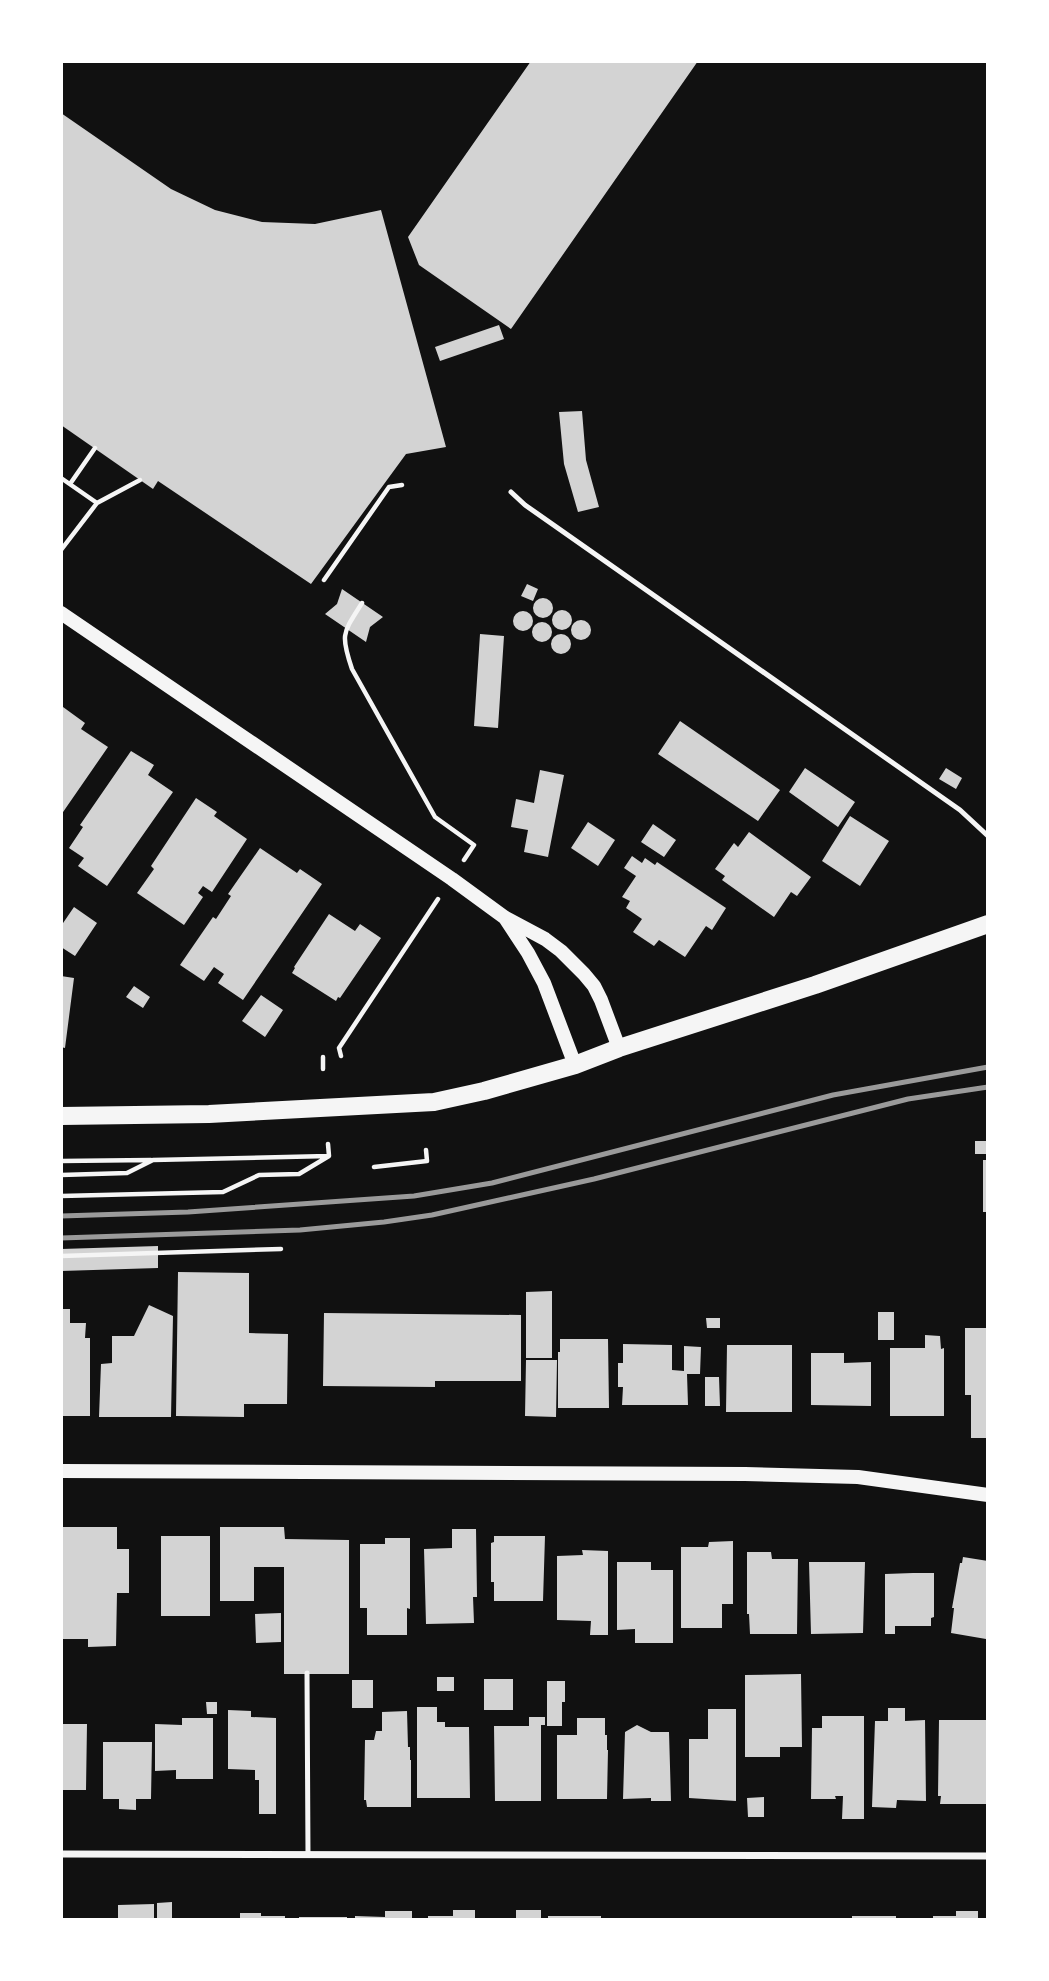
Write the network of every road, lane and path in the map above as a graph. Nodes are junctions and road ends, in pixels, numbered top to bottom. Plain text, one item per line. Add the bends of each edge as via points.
1 (95, 448) dead end
2 (61, 478) edge
3 (140, 480) dead end
4 (70, 484) junction
5 (402, 485) dead end
6 (511, 492) dead end
7 (97, 503) junction
8 (61, 550) edge
9 (324, 580) dead end
10 (362, 603) dead end
11 (61, 613) edge
12 (988, 836) edge
13 (452, 878) junction
14 (504, 917) junction
15 (988, 924) edge
16 (619, 1048) junction
17 (341, 1056) dead end
18 (323, 1057) dead end
19 (575, 1065) junction
20 (323, 1069) dead end
21 (61, 1116) edge
22 (328, 1144) dead end
23 (426, 1150) dead end
24 (329, 1156) junction
25 (153, 1160) junction
26 (61, 1161) edge
27 (374, 1167) dead end
28 (61, 1175) edge
29 (61, 1196) edge
30 (281, 1249) dead end
31 (61, 1256) edge
32 (61, 1471) edge
33 (988, 1494) edge
34 (307, 1674) dead end
35 (61, 1854) edge
36 (308, 1854) junction
37 (988, 1856) edge

1 - 4 path
2 - 4 path
3 - 7 path
4 - 7 path
5 - 9 path via 389,487
6 - 12 lane via 960,810
7 - 8 path
10 - 13 path via 346,628 344,645 352,668 435,817 474,845
11 - 13 main road
13 - 14 main road
13 - 17 path via 339,1048
14 - 16 main road via 545,939 584,974 601,1000
14 - 19 main road via 544,983
15 - 16 main road
16 - 19 main road
18 - 20 path
19 - 21 main road via 434,1102 209,1114
22 - 24 path
23 - 27 path via 427,1161
24 - 25 path
24 - 29 path via 299,1174 259,1175 223,1192
25 - 26 path
25 - 28 path via 127,1173
30 - 31 path
32 - 33 main road via 745,1474 858,1477
34 - 36 lane
35 - 36 street
36 - 37 street

